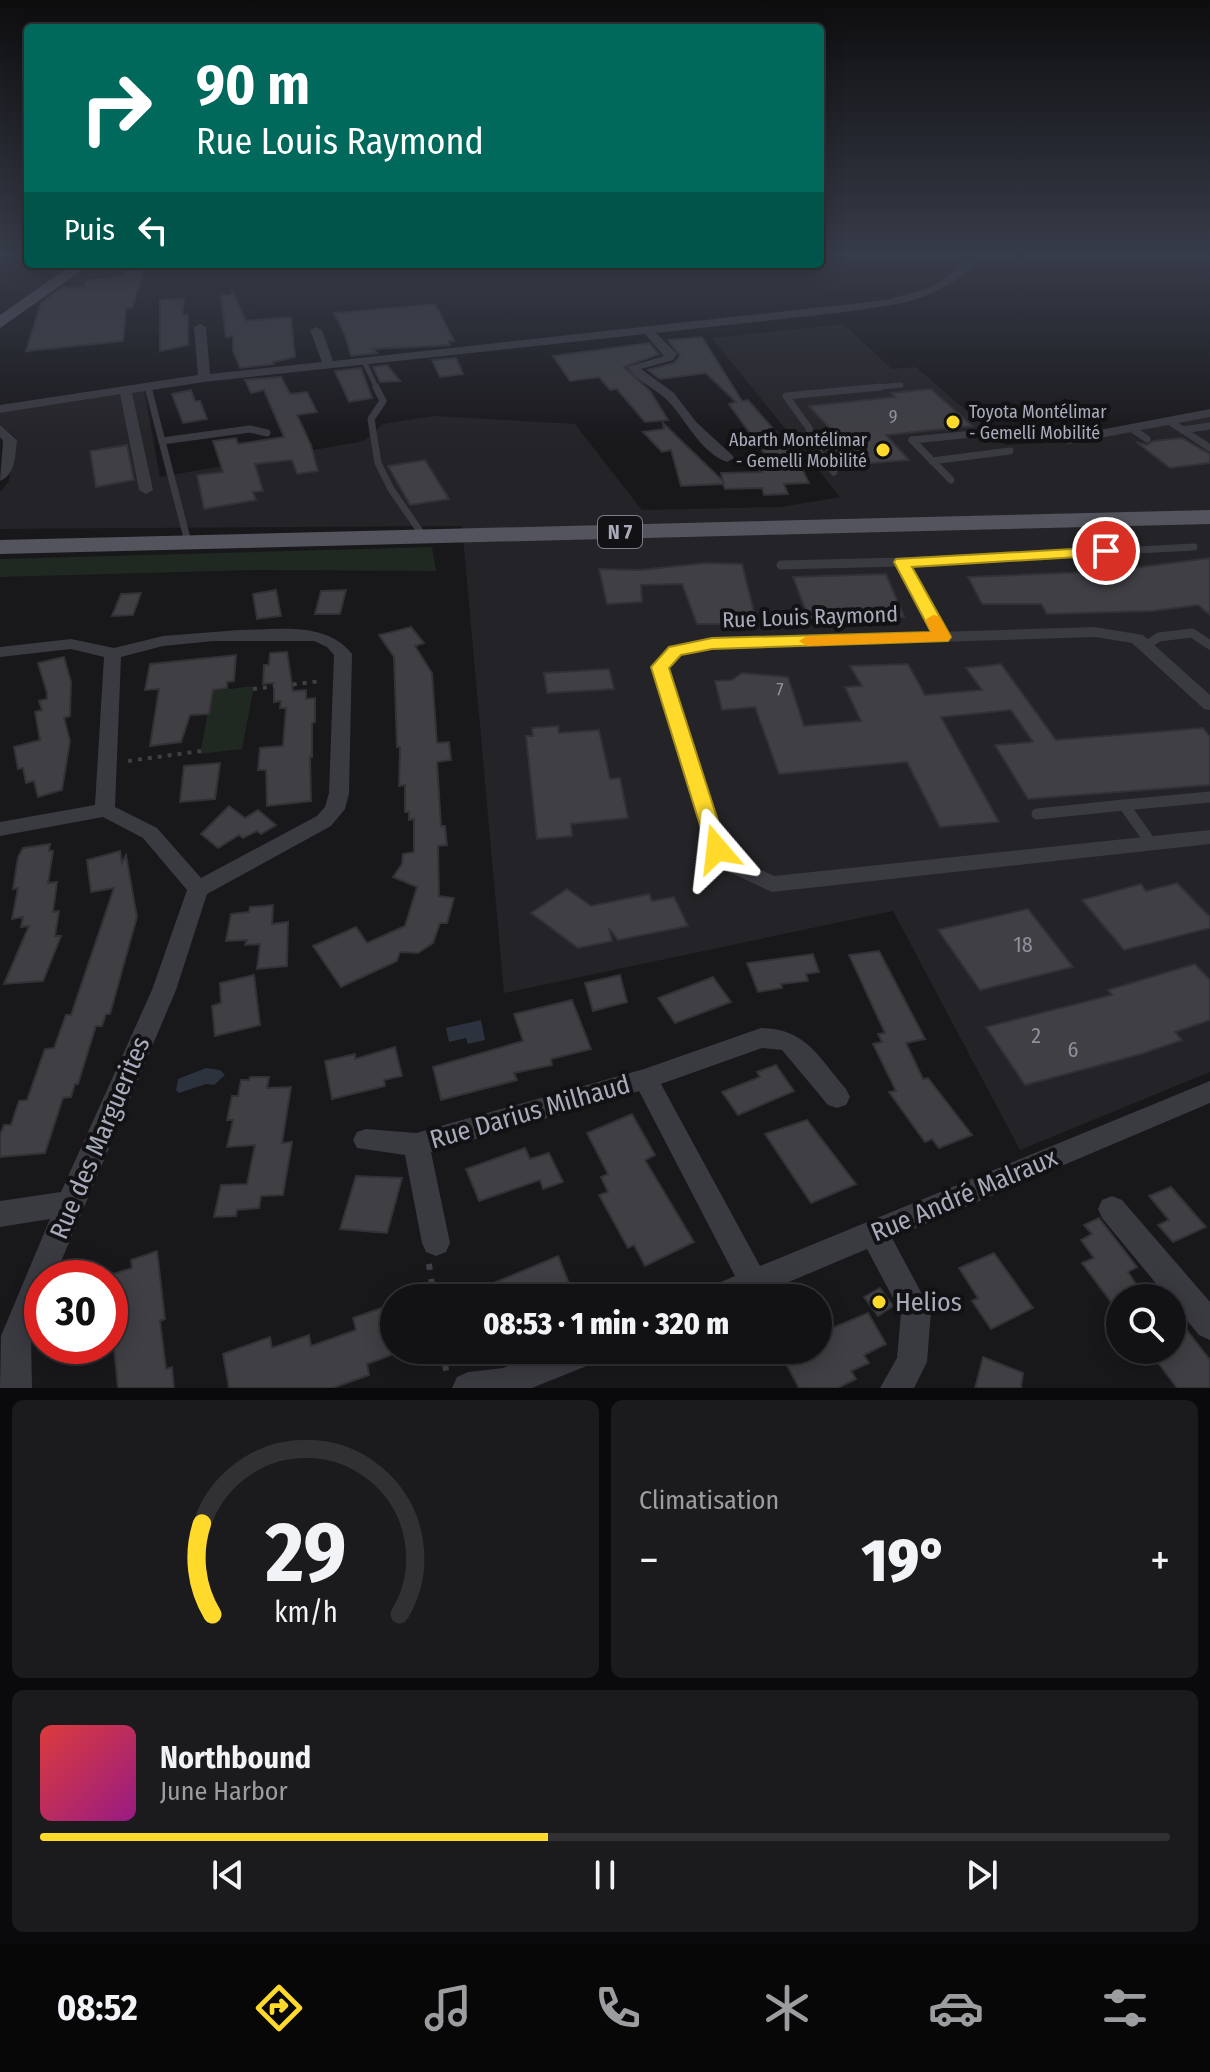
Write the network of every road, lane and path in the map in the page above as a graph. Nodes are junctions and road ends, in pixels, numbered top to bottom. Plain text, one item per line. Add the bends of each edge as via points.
1 (748, 319) edge
2 (200, 327) dead end
3 (316, 330) dead end
4 (648, 331) junction
5 (364, 361) junction
6 (329, 365) junction
7 (204, 378) junction
8 (901, 385) dead end
9 (148, 386) junction
10 (125, 390) junction
11 (0, 409) edge
12 (1210, 413) edge
13 (1169, 421) junction
14 (1209, 426) edge
15 (1131, 428) junction
16 (0, 429) edge
17 (1183, 430) junction
18 (267, 433) dead end
19 (984, 433) dead end
20 (1147, 439) dead end
21 (1068, 440) dead end
22 (162, 441) junction
23 (1210, 448) edge
24 (1010, 451) dead end
25 (727, 458) dead end
26 (932, 461) junction
27 (834, 472) dead end
28 (0, 477) edge
29 (951, 480) dead end
30 (146, 490) dead end
31 (1210, 517) edge
32 (424, 537) junction
33 (188, 542) junction
34 (0, 547) edge
35 (1194, 547) dead end
36 (902, 562) junction
37 (781, 565) dead end
38 (942, 637) junction
39 (1210, 645) edge
40 (1145, 646) junction
41 (0, 652) edge
42 (113, 654) junction
43 (344, 678) junction
44 (253, 689) dead end
45 (1210, 705) edge
46 (201, 751) dead end
47 (107, 764) junction
48 (1210, 797) edge
49 (1124, 805) junction
50 (105, 810) junction
51 (1037, 814) dead end
52 (0, 829) edge
53 (1210, 837) edge
54 (1151, 843) junction
55 (198, 889) junction
56 (645, 1079) junction
57 (1210, 1092) edge
58 (837, 1097) dead end
59 (366, 1140) dead end
60 (416, 1145) junction
61 (70, 1203) junction
62 (1112, 1209) dead end
63 (0, 1214) edge
64 (874, 1233) junction
65 (436, 1243) joint
66 (754, 1283) joint
67 (432, 1284) edge
68 (1210, 1325) edge
69 (445, 1364) edge
70 (554, 1364) edge
71 (501, 1386) edge
72 (16, 1388) edge
73 (451, 1388) edge
74 (468, 1388) edge
75 (896, 1388) edge

1 - 4 street
2 - 7 street
3 - 6 street
4 - 5 street
4 - 25 street via 671,354 633,367 670,396 691,425
5 - 6 street
5 - 32 lane via 383,401 371,419 378,463
6 - 7 street
7 - 9 street
8 - 27 lane via 786,396
9 - 10 street
9 - 22 lane
10 - 11 street
10 - 30 street
12 - 13 street
13 - 15 street
13 - 17 lane
14 - 17 lane
15 - 20 lane
15 - 21 street
16 - 28 street via 10,440
17 - 23 lane
18 - 22 lane via 250,429
19 - 26 lane via 912,440
22 - 33 lane
24 - 26 lane
26 - 29 lane
31 - 32 main road, N 7
32 - 33 main road, N 7
33 - 34 main road, N 7
35 - 36 lane
36 - 37 lane
36 - 38 lane
38 - 40 street, Rue Louis Raymond via 1095,632 1137,639
38 - 54 street, Rue Louis Raymond via 712,644 675,651 660,667 717,849 728,863 772,884
39 - 40 lane via 1192,633 1159,637
40 - 45 street, Rue Louis Raymond
41 - 42 street via 70,643 91,644
42 - 43 street via 146,641 184,637 317,636 343,654
42 - 47 street
43 - 44 path
43 - 55 street via 335,809 324,821
46 - 47 path
47 - 50 street
48 - 49 lane
49 - 51 lane
49 - 54 lane
50 - 52 street
50 - 55 street via 150,833
53 - 54 street, Rue Louis Raymond
55 - 61 street, Rue des Marguerites via 164,990
56 - 58 street, Rue Darius Milhaud via 761,1038 776,1038 791,1043
56 - 60 street, Rue Darius Milhaud
56 - 66 street, Rue Darius Milhaud
57 - 64 street, Rue André Malraux
59 - 60 street, Rue Darius Milhaud
60 - 65 street, Rue Darius Milhaud
61 - 63 street
61 - 72 street, Rue des Marguerites via 16,1336
62 - 68 street
64 - 66 street, Rue André Malraux
64 - 75 street via 916,1311 912,1362
65 - 67 path via 429,1264
69 - 73 path
70 - 71 street
71 - 74 street

